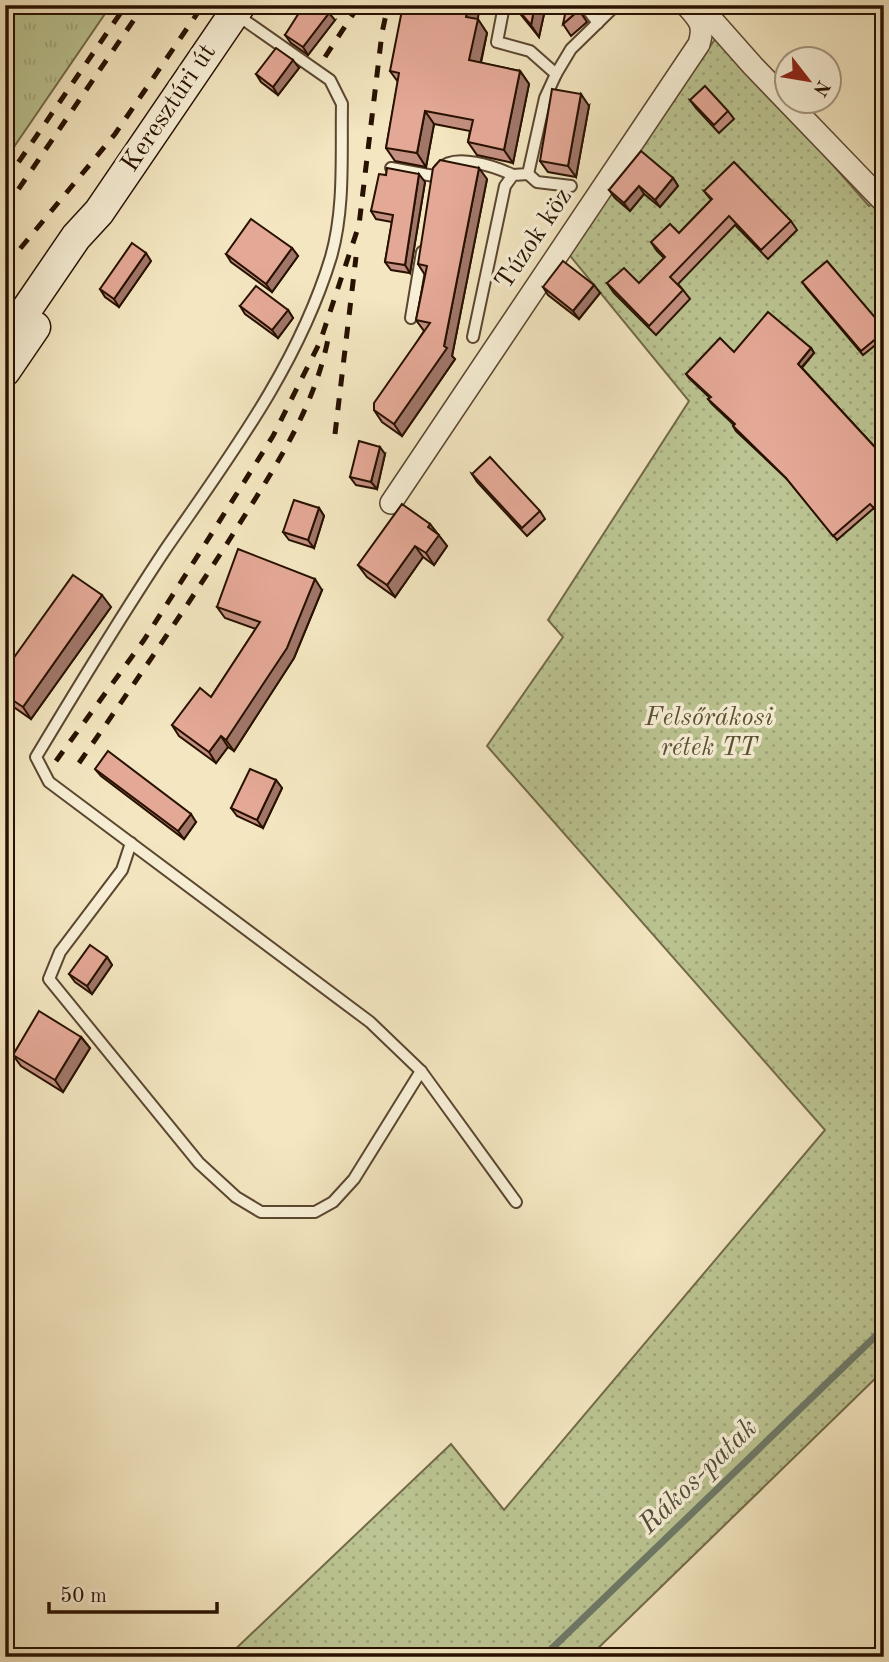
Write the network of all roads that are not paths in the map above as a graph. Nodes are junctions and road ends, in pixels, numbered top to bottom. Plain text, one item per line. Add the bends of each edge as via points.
1 (583, 5) edge
2 (616, 5) edge
3 (686, 5) edge
4 (699, 5) edge
5 (237, 9) edge
6 (503, 11) dead end
7 (598, 23) junction
8 (556, 74) junction
9 (391, 167) edge
10 (528, 174) junction
11 (513, 175) junction
12 (434, 176) junction
13 (571, 186) dead end
14 (432, 189) edge
15 (883, 201) edge
16 (99, 212) junction
17 (76, 237) junction
18 (424, 241) edge
19 (5, 317) edge
20 (411, 318) dead end
21 (473, 337) dead end
22 (7, 358) edge
23 (391, 503) dead end
24 (131, 843) junction
25 (421, 1072) junction
26 (516, 1202) dead end

1 - 7 lane
2 - 7 lane
3 - 23 street, Túzok köz via 701,22 699,44
4 - 15 street
5 - 16 main road, Keresztúri út
5 - 24 lane via 330,80 338,93 342,104 340,216 331,256 290,360 119,619 36,757 49,782
6 - 8 lane via 497,42 530,51
7 - 8 lane via 571,50
8 - 10 lane via 545,98
9 - 12 lane
10 - 11 lane
10 - 13 lane via 537,182
11 - 12 lane via 455,161 444,164
11 - 21 lane via 505,186
12 - 14 lane
16 - 17 main road, Keresztúri út
16 - 22 main road, Keresztúri út via 82,257
17 - 19 street via 54,253
17 - 22 main road, Keresztúri út
18 - 20 lane
24 - 25 lane via 370,1022
24 - 25 lane via 122,870 60,952 49,979 199,1163 236,1197 261,1212 315,1212 333,1202 354,1179
25 - 26 lane

